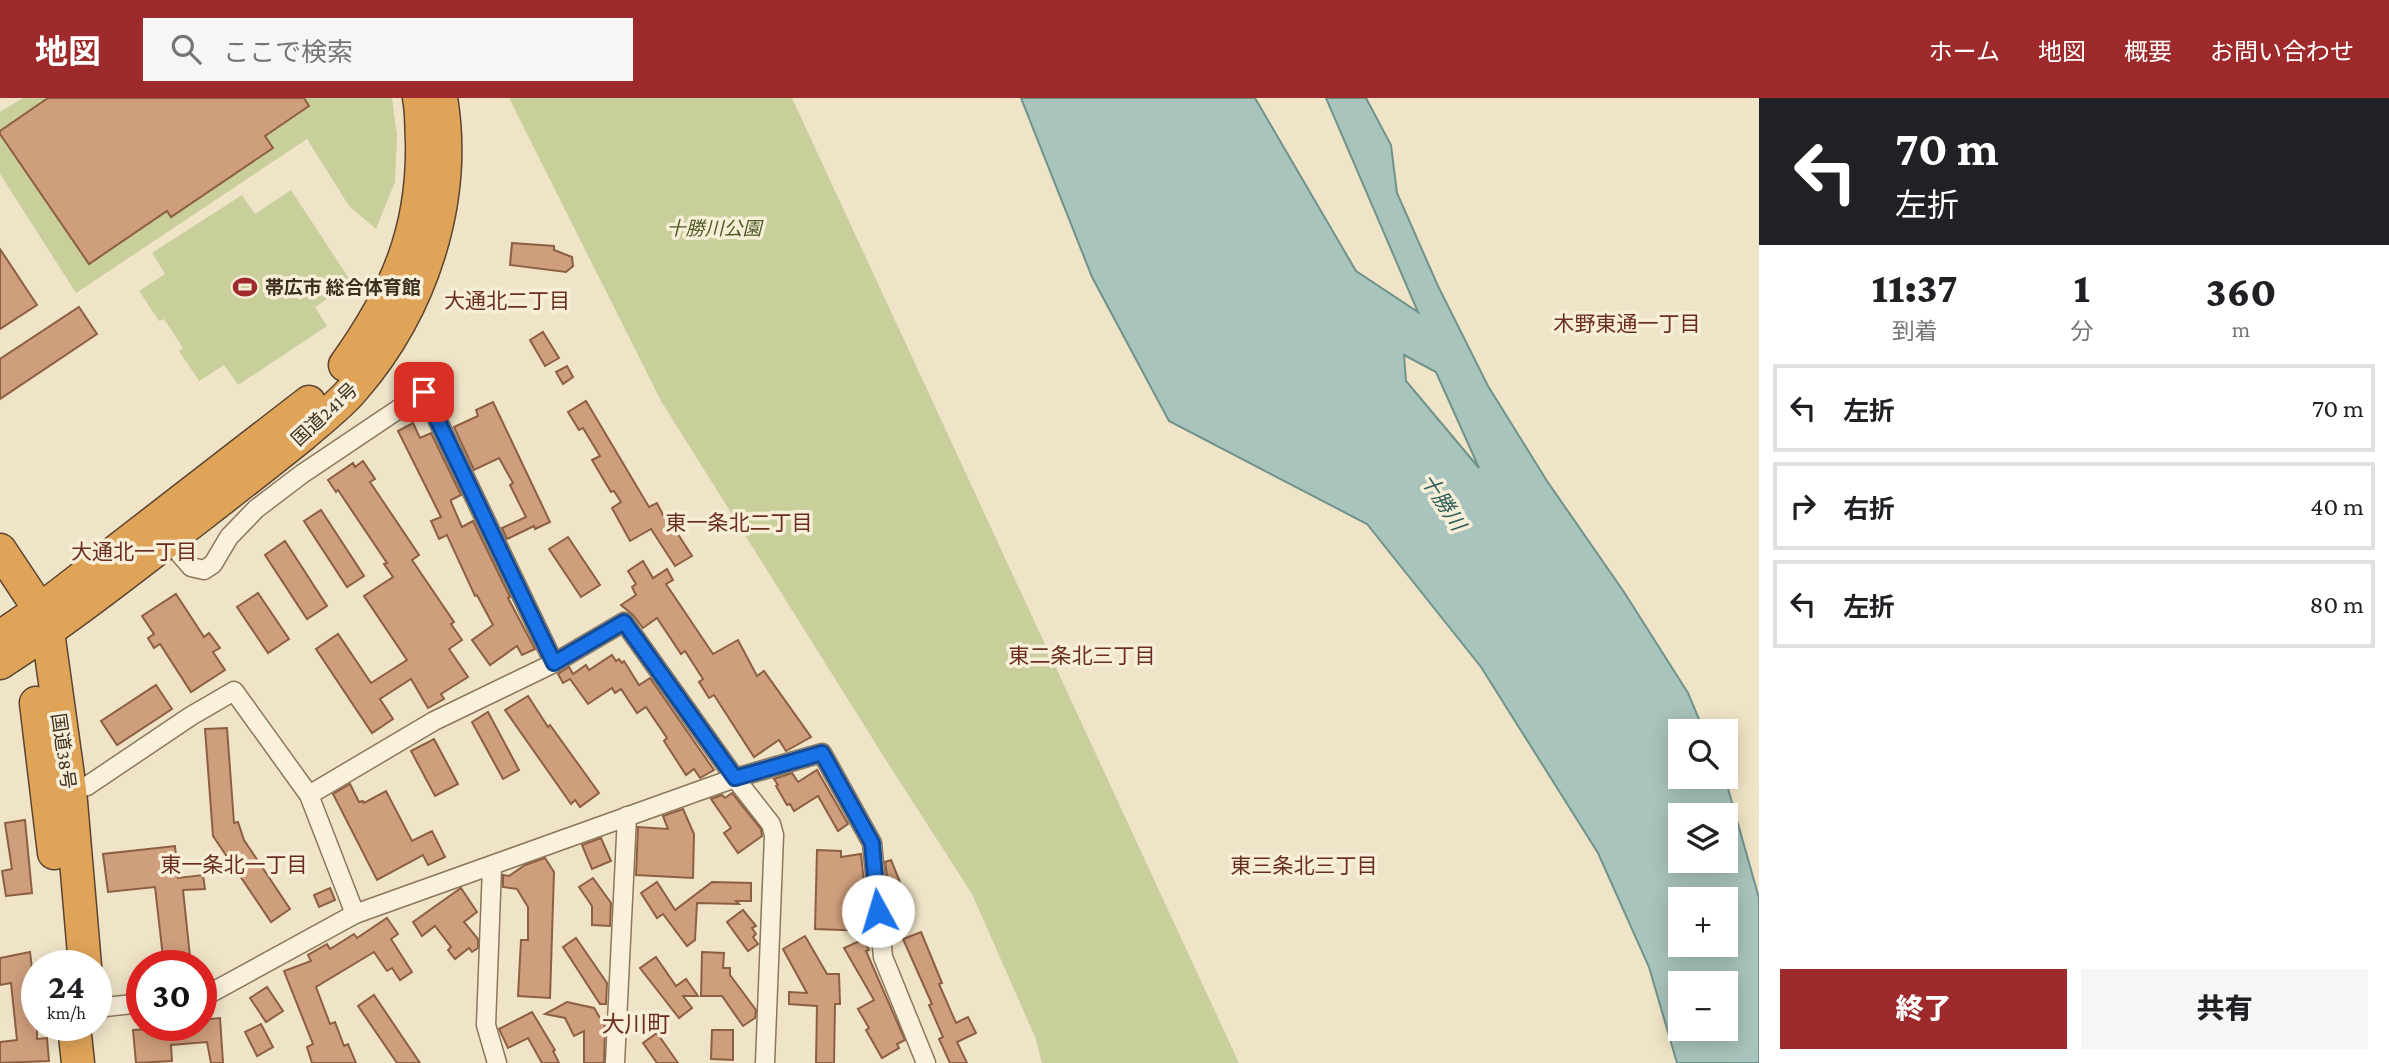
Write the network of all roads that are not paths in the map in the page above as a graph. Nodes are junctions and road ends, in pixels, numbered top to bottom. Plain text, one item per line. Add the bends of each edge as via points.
1 (419, 98) edge
2 (442, 98) edge
3 (168, 540) junction
4 (0, 550) edge
5 (0, 585) edge
6 (28, 629) edge
7 (0, 663) edge
8 (554, 663) junction
9 (735, 778) junction
10 (70, 790) junction
11 (309, 795) junction
12 (627, 816) junction
13 (492, 867) junction
14 (355, 914) junction
15 (65, 950) edge
16 (84, 950) edge
17 (217, 990) edge
18 (76, 1041) edge
19 (92, 1041) edge
20 (78, 1063) edge
21 (94, 1063) edge
22 (497, 1063) edge
23 (615, 1063) edge
24 (765, 1063) edge
25 (926, 1063) edge

1 - 6 highway, 国道241号 via 422,168 412,236 391,291 341,370 303,407
2 - 3 highway, 国道241号 via 443,193 433,243 398,326 354,388 331,411
3 - 6 highway, 国道241号
3 - 8 street via 191,567 204,570 256,509 424,392
4 - 6 highway, 国道38号
5 - 6 highway, 国道38号
6 - 7 highway
6 - 10 highway, 国道38号
6 - 15 highway, 国道38号
8 - 9 street via 624,622
8 - 11 street via 434,721
9 - 12 street
9 - 24 street via 771,824 774,835
9 - 25 street via 822,753 872,843 883,957
10 - 11 street via 87,786 234,691
10 - 16 highway, 国道38号
11 - 14 street
12 - 13 street
12 - 23 street
13 - 14 street
13 - 22 street via 486,1025
14 - 17 street
18 - 20 highway
19 - 21 highway

